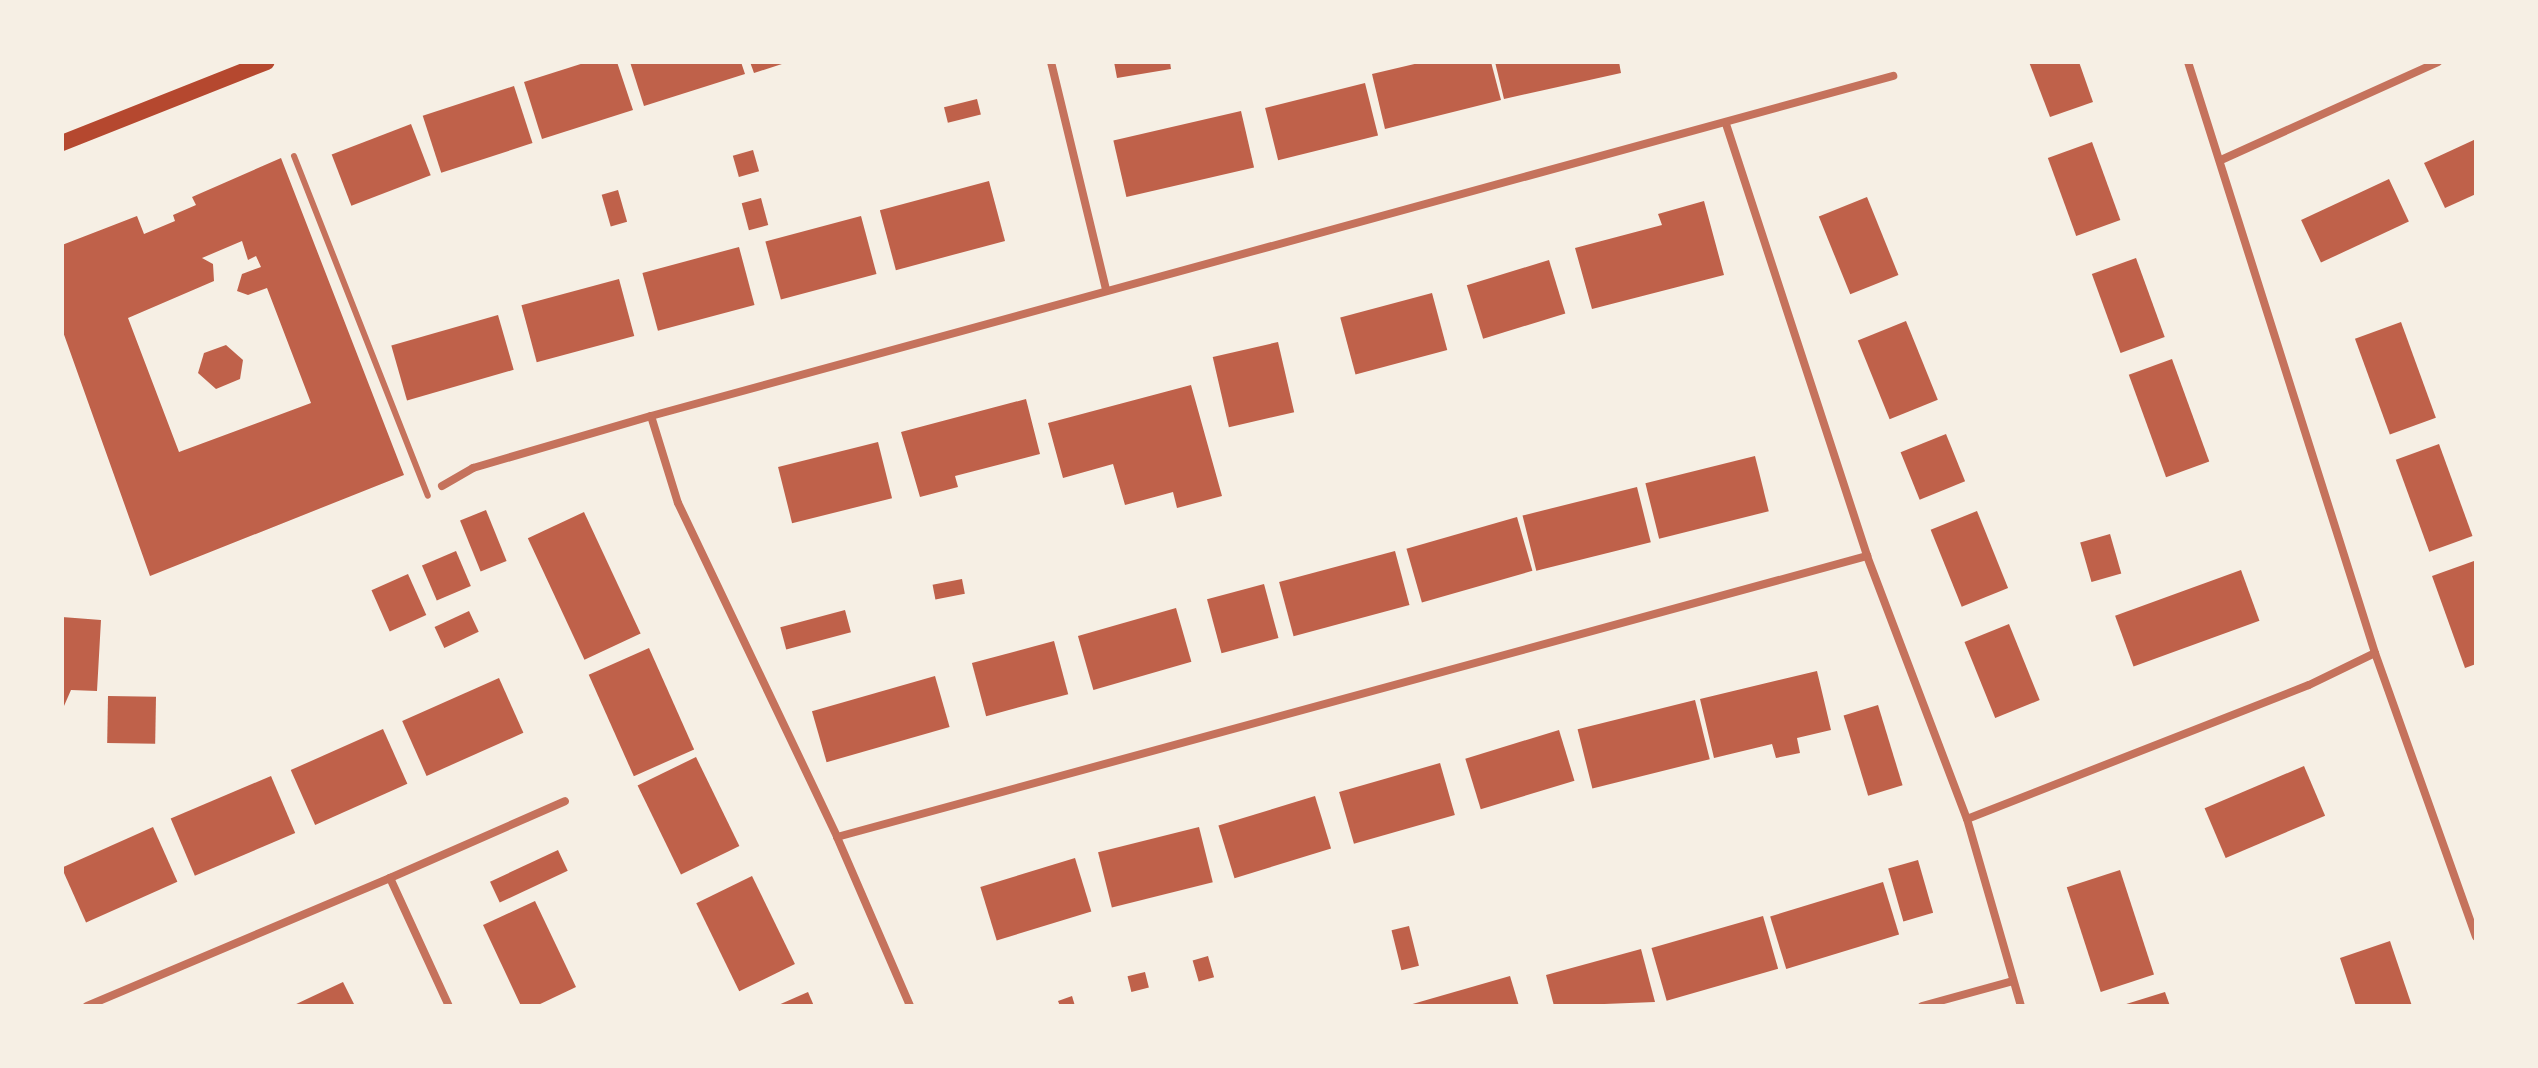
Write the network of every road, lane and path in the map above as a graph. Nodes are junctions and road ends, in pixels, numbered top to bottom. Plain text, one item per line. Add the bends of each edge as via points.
1 (267, 62) edge
2 (1051, 62) edge
3 (2188, 62) edge
4 (2438, 62) edge
5 (1893, 76) dead end
6 (1726, 124) junction
7 (62, 143) edge
8 (294, 156) dead end
9 (2221, 160) junction
10 (1106, 289) junction
11 (651, 416) junction
12 (442, 486) dead end
13 (428, 496) dead end
14 (1867, 556) junction
15 (2375, 653) junction
16 (565, 801) dead end
17 (1967, 819) junction
18 (837, 837) junction
19 (390, 878) junction
20 (2476, 937) edge
21 (2013, 981) junction
22 (87, 1006) edge
23 (449, 1006) edge
24 (910, 1006) edge
25 (1922, 1006) edge
26 (2021, 1006) edge

1 - 7 main road
2 - 10 street
3 - 9 street
4 - 9 street
5 - 6 street
6 - 10 street
6 - 14 street
8 - 13 lane
9 - 15 street
10 - 11 street
11 - 12 street via 473,468
11 - 18 street via 678,503
14 - 17 street
14 - 18 street
15 - 17 street via 2309,685
15 - 20 street
16 - 19 street
17 - 21 street
18 - 24 street
19 - 22 street
19 - 23 street
21 - 25 street
21 - 26 street

